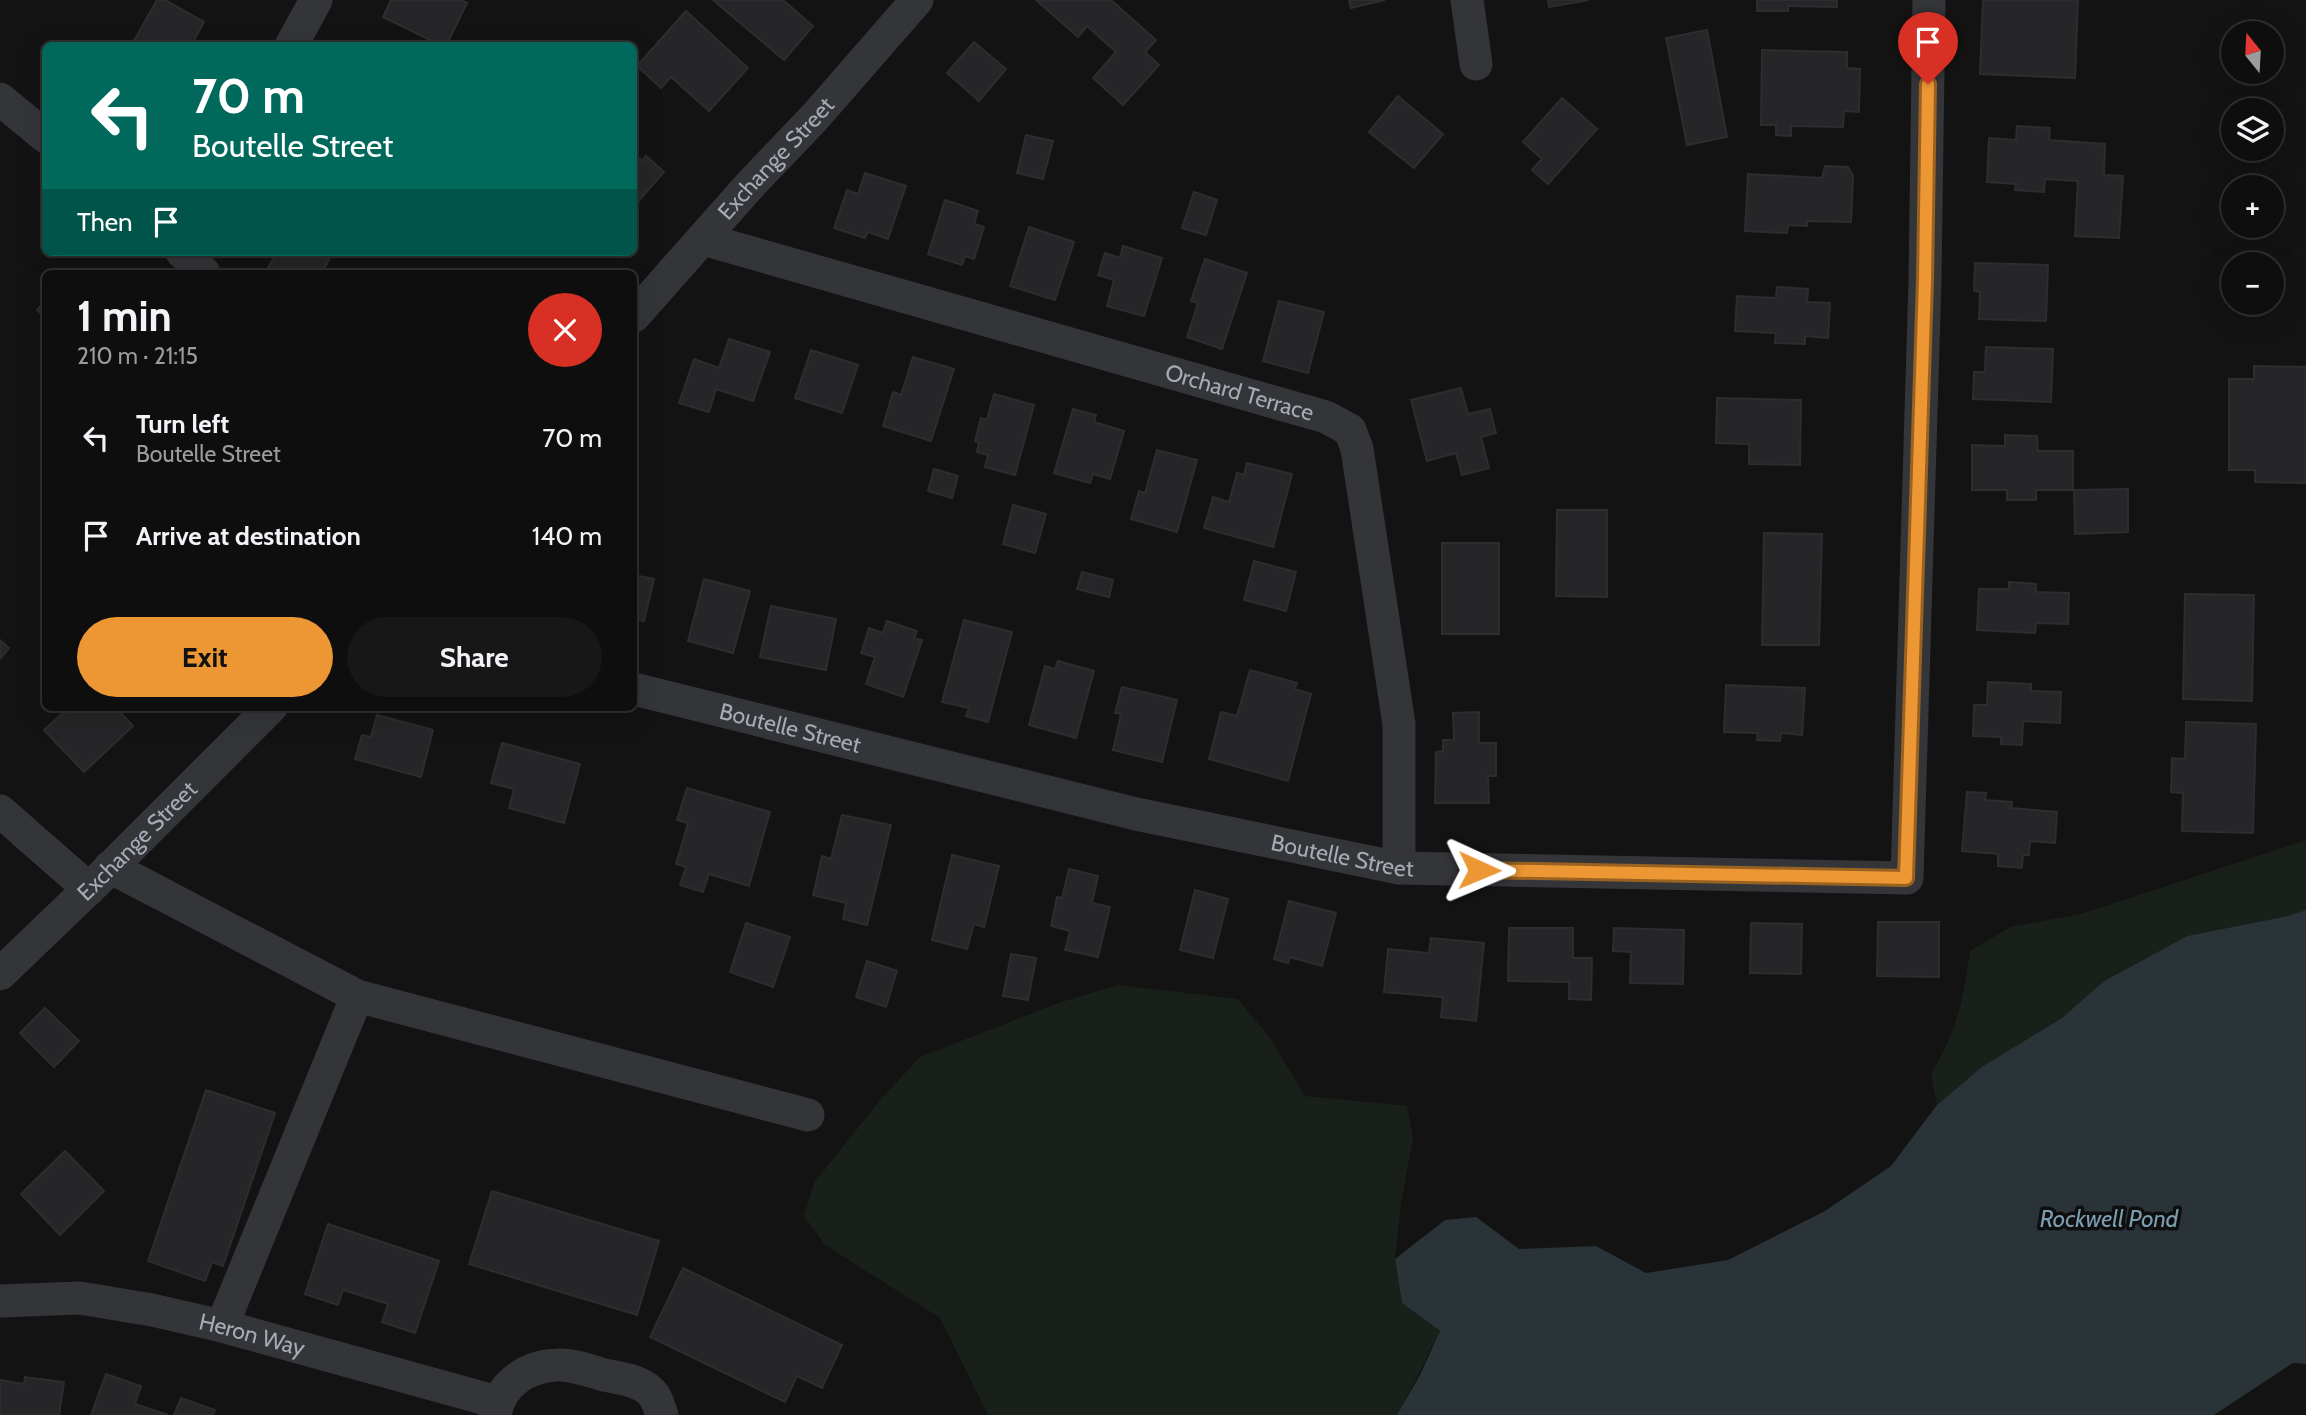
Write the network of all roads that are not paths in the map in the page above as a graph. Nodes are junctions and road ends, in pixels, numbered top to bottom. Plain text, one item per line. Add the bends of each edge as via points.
1 (316, 0) edge
2 (917, 0) edge
3 (1467, 0) edge
4 (1929, 0) edge
5 (293, 42) edge
6 (1476, 64) dead end
7 (0, 99) edge
8 (42, 134) edge
9 (703, 239) junction
10 (186, 256) edge
11 (201, 270) edge
12 (637, 313) edge
13 (637, 690) edge
14 (267, 711) edge
15 (0, 811) edge
16 (1399, 868) junction
17 (100, 878) junction
18 (0, 974) edge
19 (357, 996) junction
20 (808, 1115) dead end
21 (0, 1301) edge
22 (222, 1326) junction
23 (496, 1409) edge
24 (662, 1415) edge

1 - 5 street
2 - 9 street, Exchange Street
3 - 6 street
4 - 16 street, Boutelle Street via 1906,878
7 - 8 street
9 - 12 street, Exchange Street
9 - 16 street, Orchard Terrace via 1326,417 1350,430 1357,449 1399,724
10 - 11 street
13 - 16 street, Boutelle Street via 1136,814
14 - 17 street, Exchange Street
15 - 17 street
17 - 18 street, Exchange Street
17 - 19 street
19 - 20 street
19 - 22 street
21 - 22 street, Heron Way via 80,1298
22 - 23 street, Heron Way
23 - 24 street via 513,1381 559,1364 633,1381 650,1391

